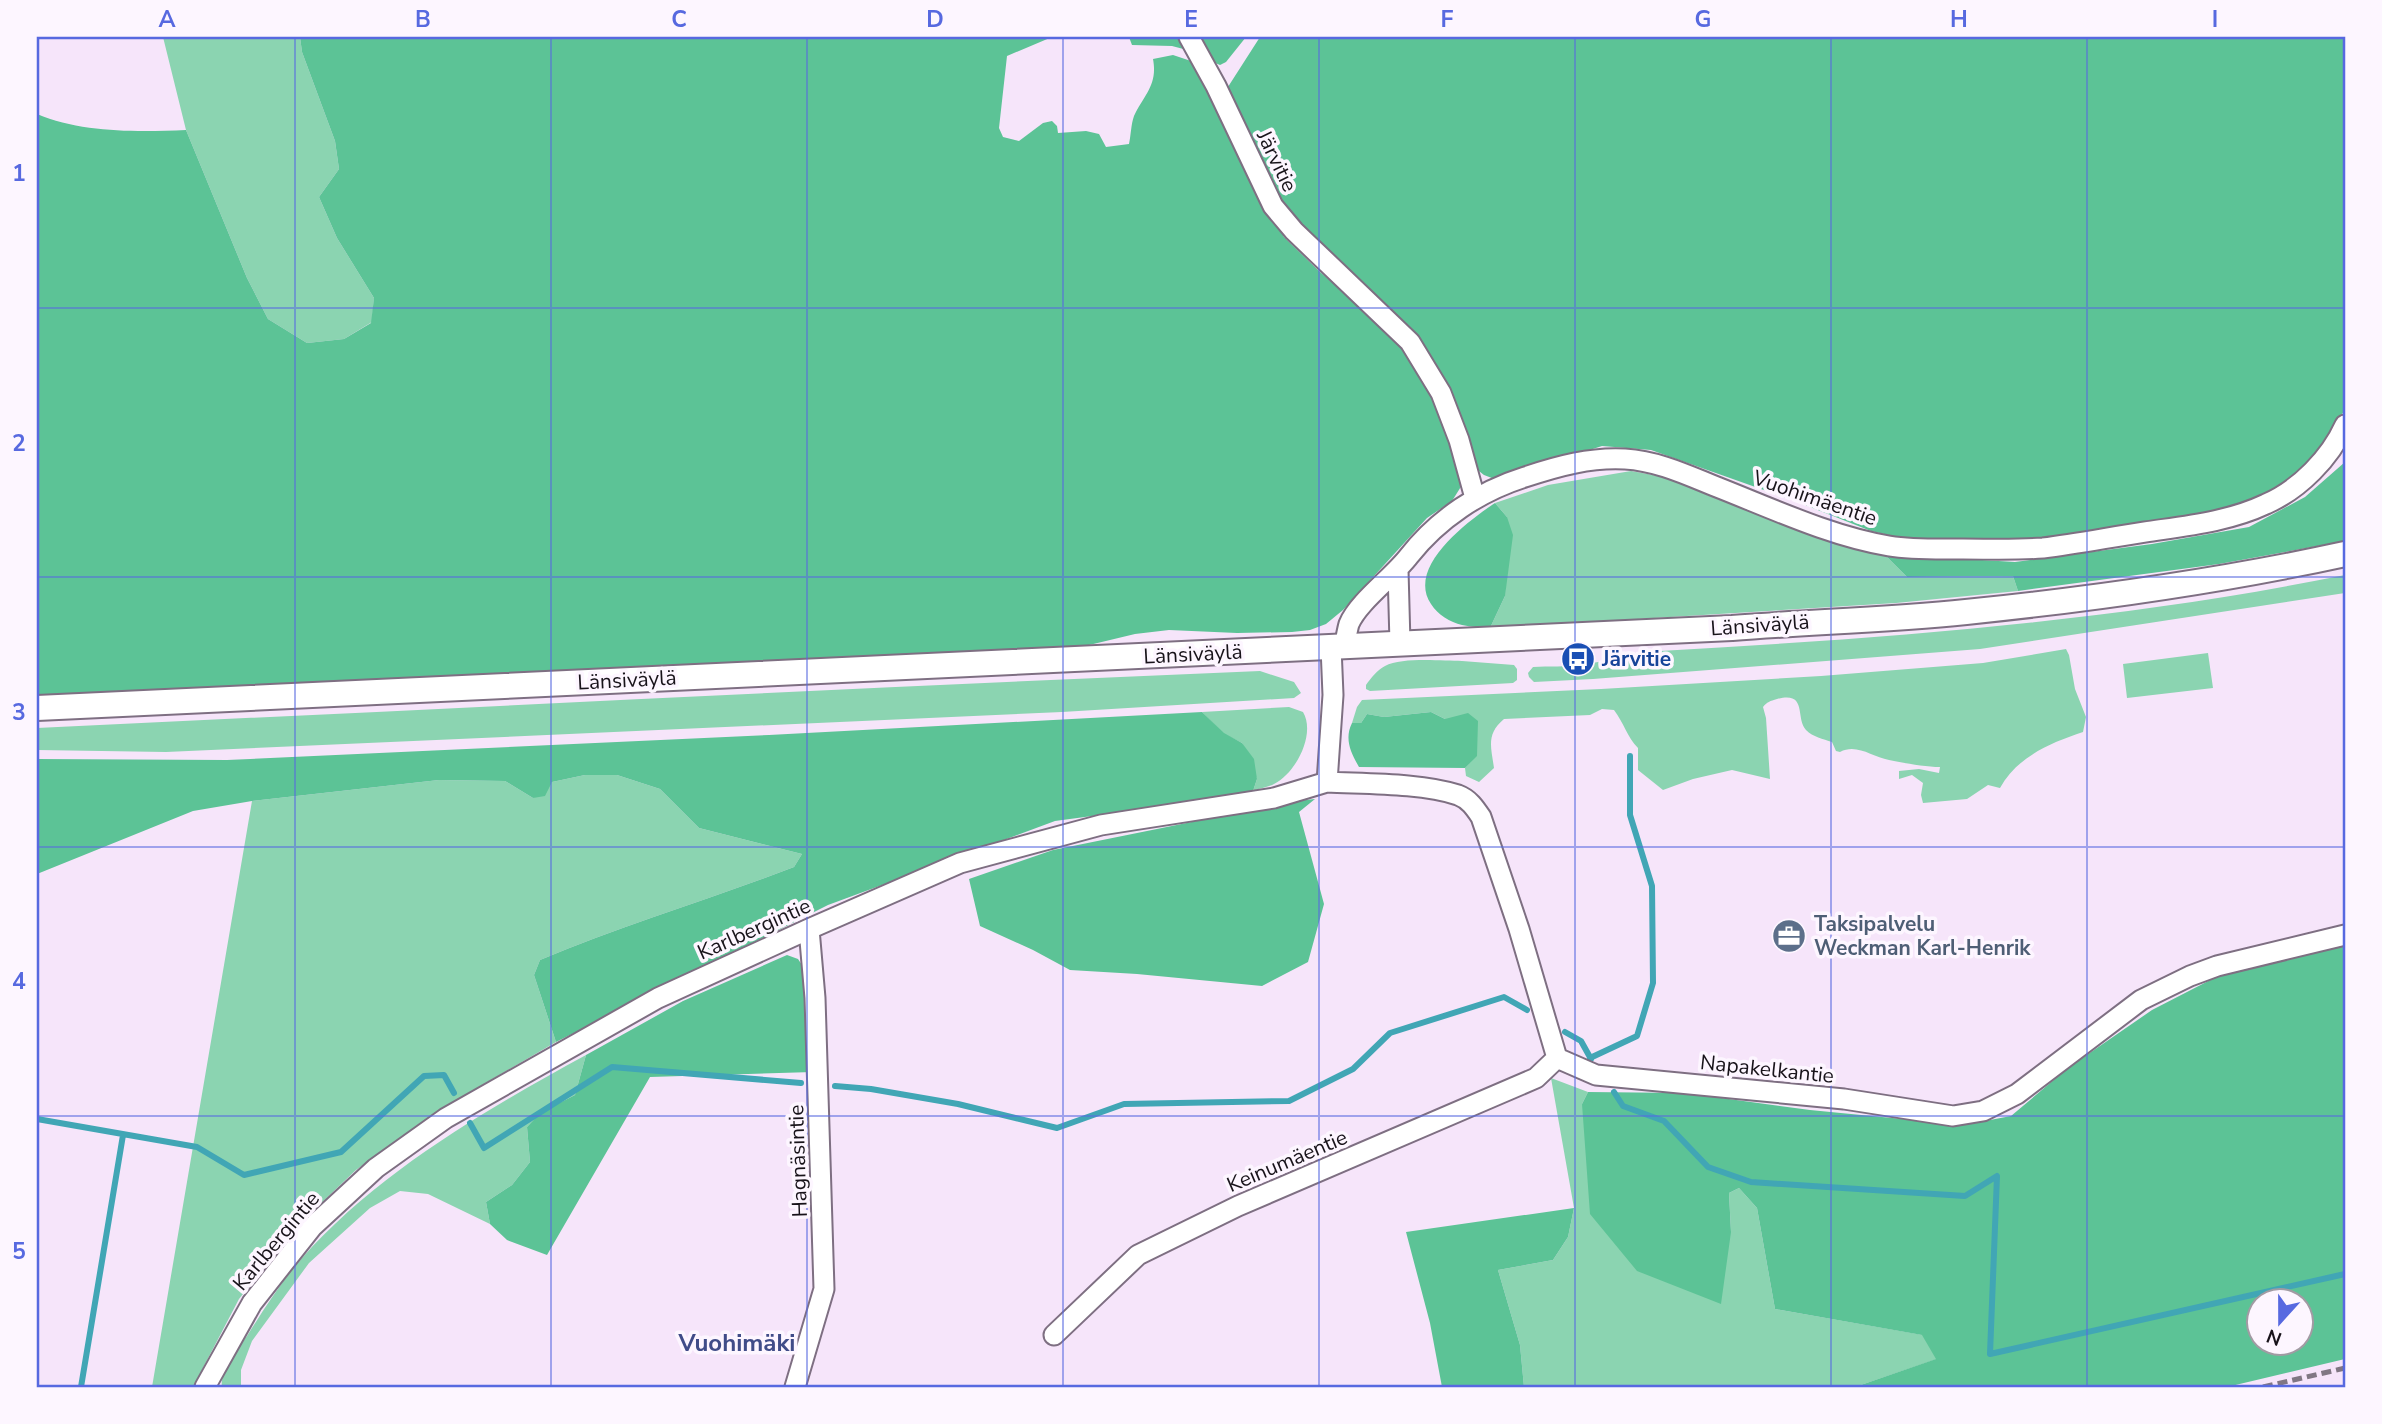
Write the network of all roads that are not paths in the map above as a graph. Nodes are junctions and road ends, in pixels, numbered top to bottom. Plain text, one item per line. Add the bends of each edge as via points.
1 (1189, 37) edge
2 (2345, 425) edge
3 (1475, 498) junction
4 (2345, 554) edge
5 (1398, 570) junction
6 (1400, 643) junction
7 (1337, 647) junction
8 (37, 708) edge
9 (1327, 782) junction
10 (809, 929) junction
11 (2345, 935) edge
12 (1557, 1058) junction
13 (1054, 1335) dead end
14 (205, 1387) edge
15 (795, 1387) edge

1 - 3 street, Järvitie via 1273,206 1410,342 1441,393
2 - 3 street, Vuohimäentie via 2318,467 2268,504 2196,525 2042,548 1923,549 1856,539 1662,465 1627,459 1594,459 1549,469
3 - 5 street, Vuohimäentie via 1419,544
4 - 6 main road, Länsiväylä via 2127,591 1965,612
5 - 6 street
5 - 7 street, Vuohimäentie via 1364,603
6 - 7 main road, Länsiväylä
7 - 8 main road, Länsiväylä
7 - 9 street
9 - 10 street, Karlbergintie via 1274,798 1101,825 960,863
9 - 12 street via 1433,790 1460,795 1474,805 1519,929
10 - 14 street, Karlbergintie via 658,998 446,1118 376,1168 312,1227 252,1303
10 - 15 street, Hagnäsintie via 816,998 824,1289
11 - 12 street, Napakelkantie via 2190,976 2141,1000 2017,1094 1973,1113 1953,1116 1844,1099 1596,1075
12 - 13 street, Keinumäentie via 1536,1078 1238,1206 1138,1255

